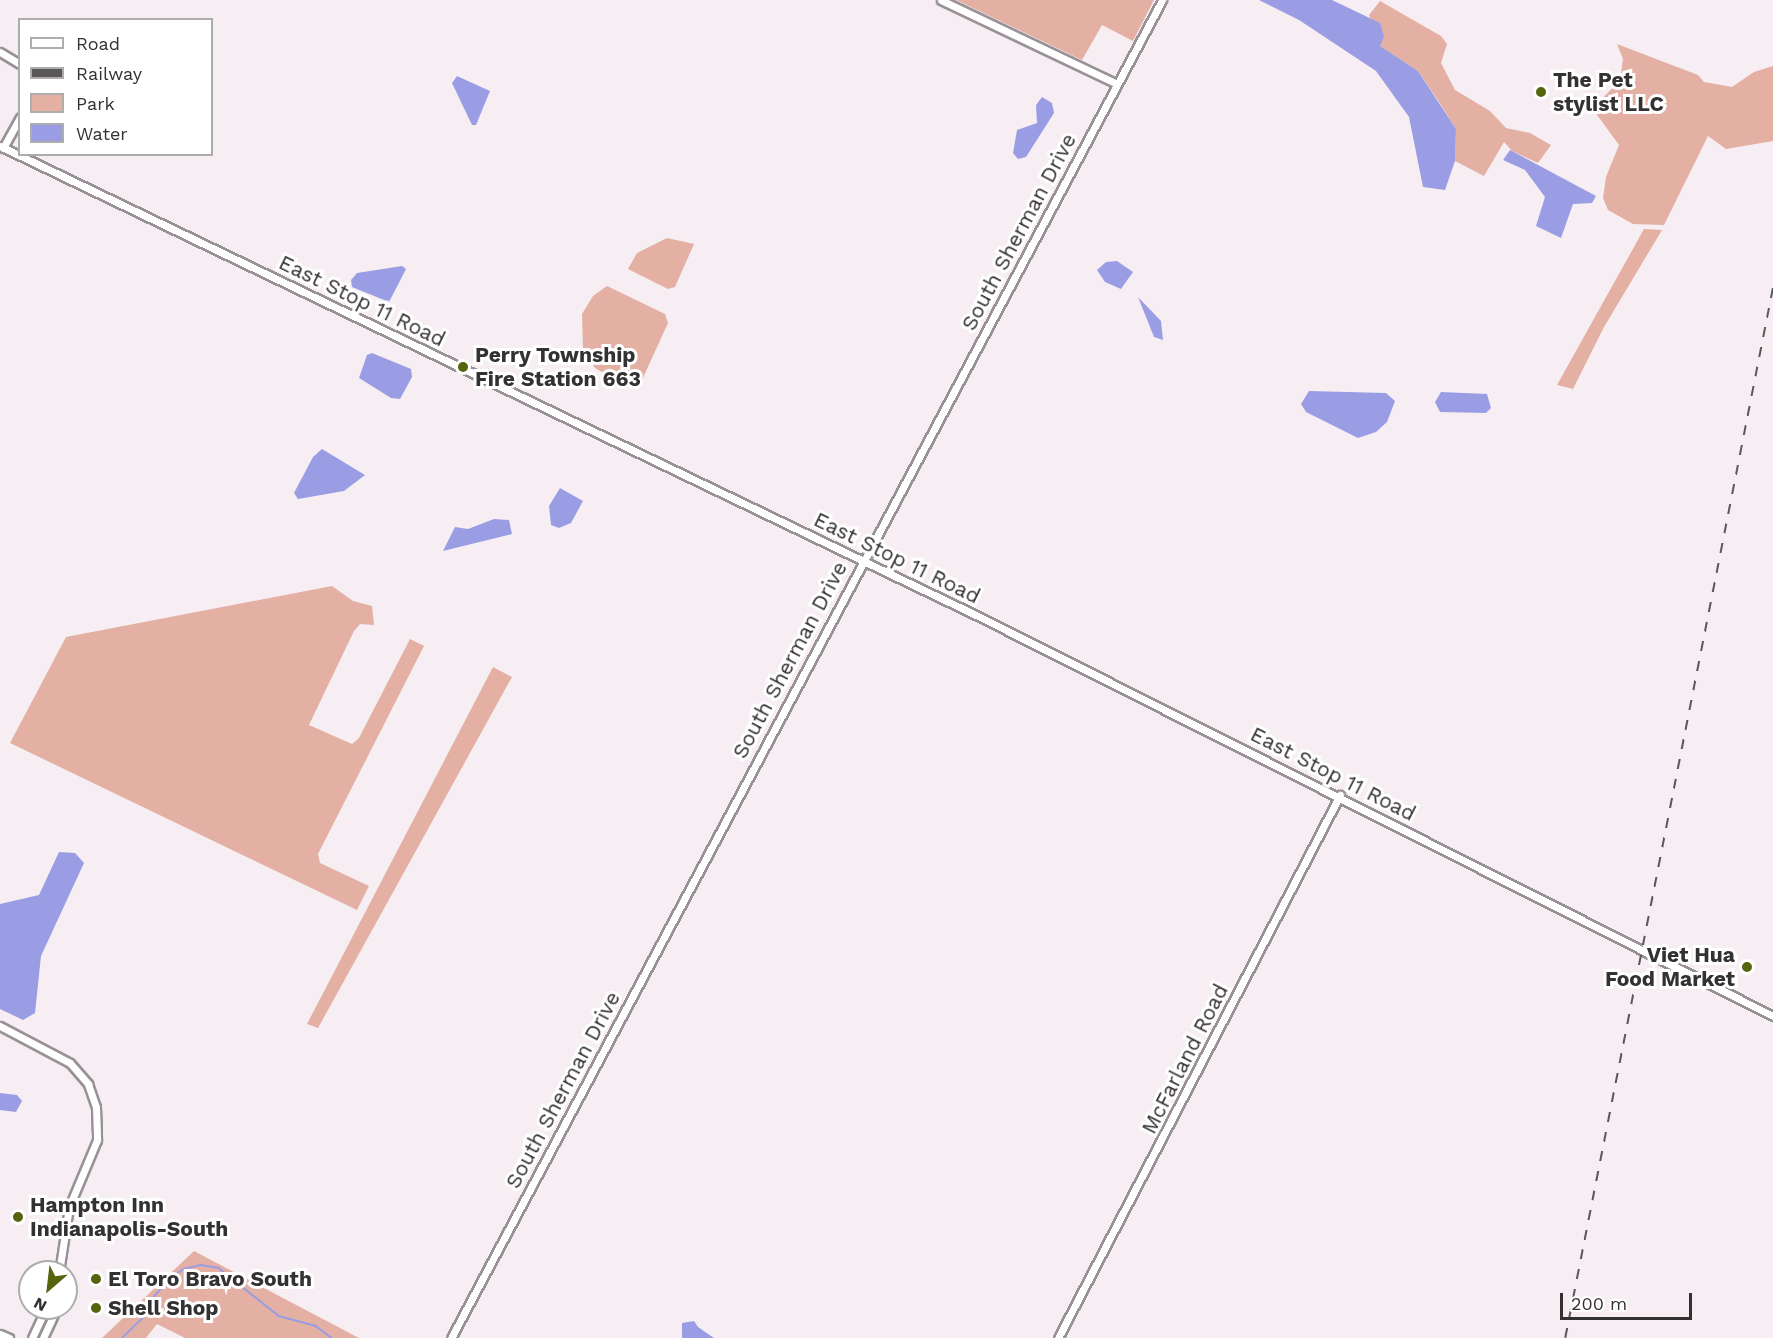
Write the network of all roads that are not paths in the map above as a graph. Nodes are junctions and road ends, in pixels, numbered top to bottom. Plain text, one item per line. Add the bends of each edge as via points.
1 (941, 0) edge
2 (1162, 0) edge
3 (0, 52) edge
4 (18, 63) edge
5 (1117, 84) junction
6 (18, 120) edge
7 (2, 147) edge
8 (18, 155) edge
9 (21, 156) edge
10 (862, 559) junction
11 (1340, 795) junction
12 (1773, 1016) edge
13 (0, 1026) edge
14 (62, 1260) edge
15 (40, 1320) edge
16 (51, 1320) edge
17 (0, 1334) edge
18 (9, 1338) edge
19 (32, 1338) edge
20 (43, 1338) edge
21 (452, 1338) edge
22 (1058, 1338) edge

1 - 5 street
2 - 5 street, South Sherman Drive
3 - 4 street
5 - 10 street, South Sherman Drive
6 - 7 street
7 - 8 street, East Stop 11 Road
9 - 10 street, East Stop 11 Road
10 - 11 street, East Stop 11 Road
10 - 21 street, South Sherman Drive
11 - 12 street, East Stop 11 Road
11 - 22 street, McFarland Road
13 - 14 street via 70,1063 85,1079 96,1103 97,1140 68,1209
15 - 19 street
16 - 20 street
17 - 18 street

